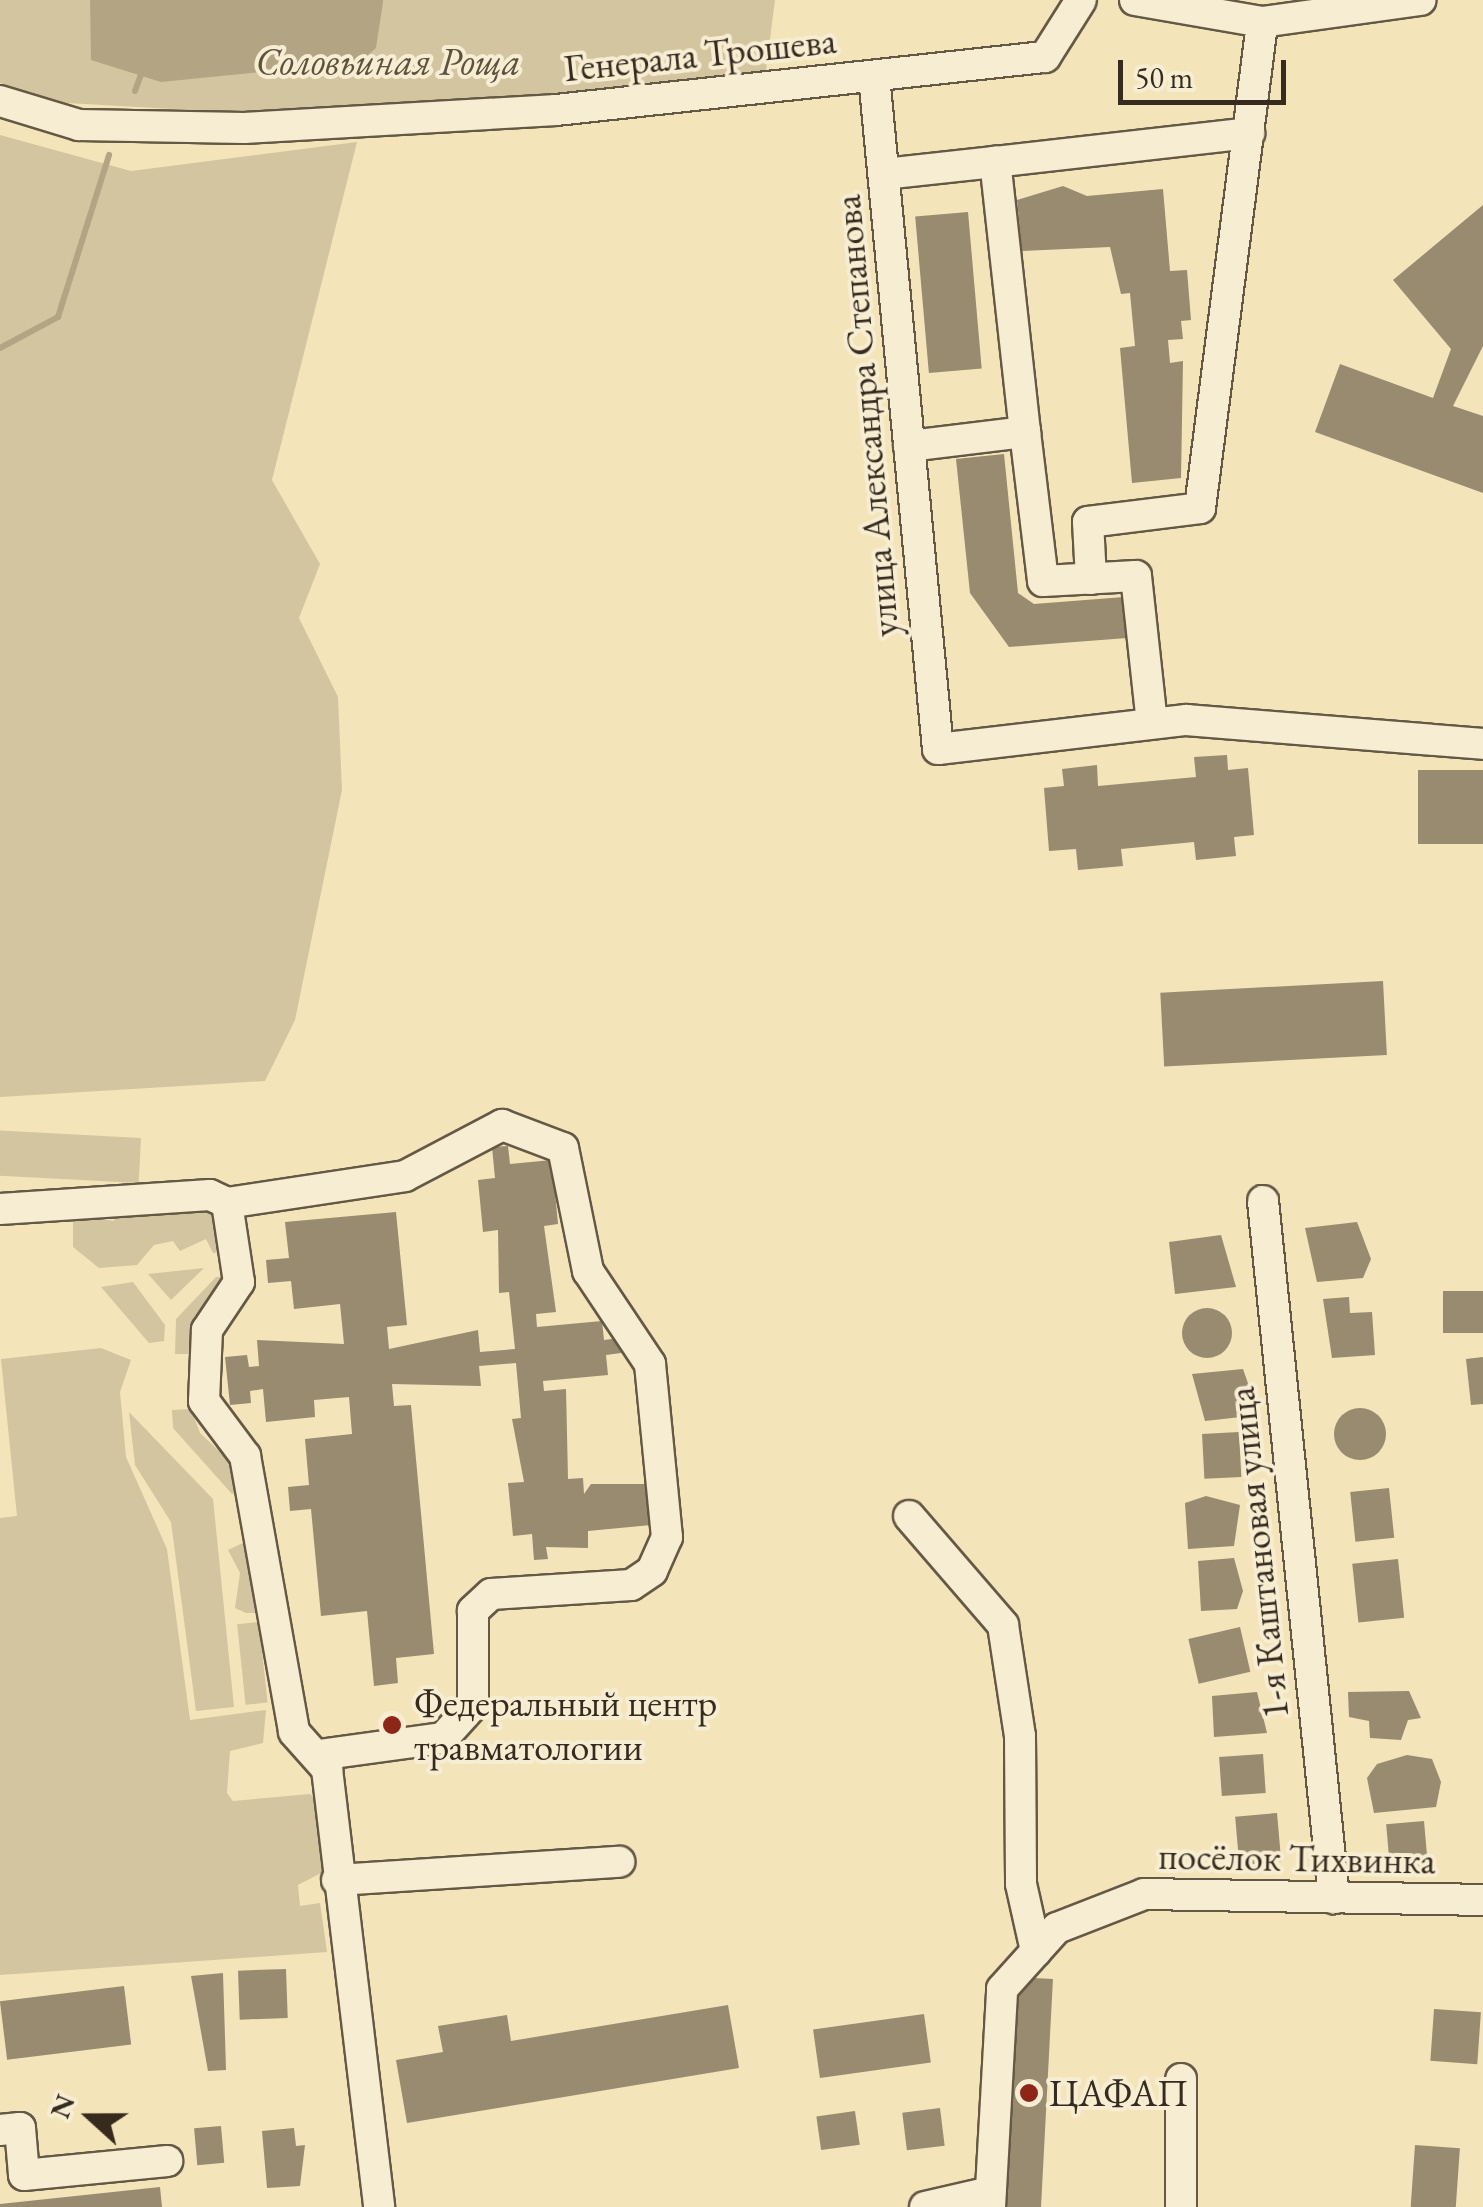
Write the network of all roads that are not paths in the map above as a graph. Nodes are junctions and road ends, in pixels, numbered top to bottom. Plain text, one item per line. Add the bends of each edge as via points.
1 (1080, 0) edge
2 (1135, 0) edge
3 (1420, 0) edge
4 (1338, 4) edge
5 (1262, 22) junction
6 (874, 76) junction
7 (0, 100) edge
8 (1249, 133) junction
9 (995, 162) junction
10 (884, 174) junction
11 (1025, 432) junction
12 (910, 446) junction
13 (1091, 579) junction
14 (1152, 724) junction
15 (1483, 744) edge
16 (1262, 1200) dead end
17 (228, 1203) junction
18 (0, 1209) edge
19 (908, 1516) dead end
20 (319, 1755) junction
21 (619, 1862) dead end
22 (337, 1880) junction
23 (1334, 1898) junction
24 (1483, 1900) edge
25 (1036, 1951) junction
26 (1181, 2079) dead end
27 (0, 2130) edge
28 (167, 2161) dead end
29 (990, 2199) edge
30 (379, 2207) edge
31 (925, 2207) edge
32 (1181, 2207) edge

1 - 6 street, Генерала Трошева via 1046,57
2 - 5 street
3 - 4 street
4 - 5 street
5 - 8 street
6 - 7 street, Генерала Трошева via 556,110 244,128 79,124 38,97
6 - 10 street, улица Александра Степанова
8 - 9 street
8 - 13 street via 1200,508 1088,522
9 - 10 street
9 - 11 street
10 - 12 street, улица Александра Степанова
11 - 12 street
11 - 13 street via 1044,581
12 - 14 street, улица Александра Степанова via 938,749
13 - 14 street via 1136,576
14 - 15 street
16 - 23 street, 1-я Каштановая улица
17 - 18 street via 210,1195
17 - 20 street via 239,1282 208,1330 204,1401 245,1456 258,1494 294,1732
17 - 20 street via 405,1176 502,1125 541,1132 563,1148 577,1190 588,1271 650,1364 666,1537 652,1571 631,1585 492,1594 473,1611 473,1705 460,1725 443,1738
19 - 25 street via 1003,1624 1020,1736 1021,1884
20 - 22 street
21 - 22 street
22 - 30 street
23 - 24 street, посёлок Тихвинка
23 - 25 street, посёлок Тихвинка via 1144,1894 1057,1928
25 - 29 street, посёлок Тихвинка via 1002,1989
26 - 32 street
27 - 28 street via 20,2128 24,2175
29 - 31 street

